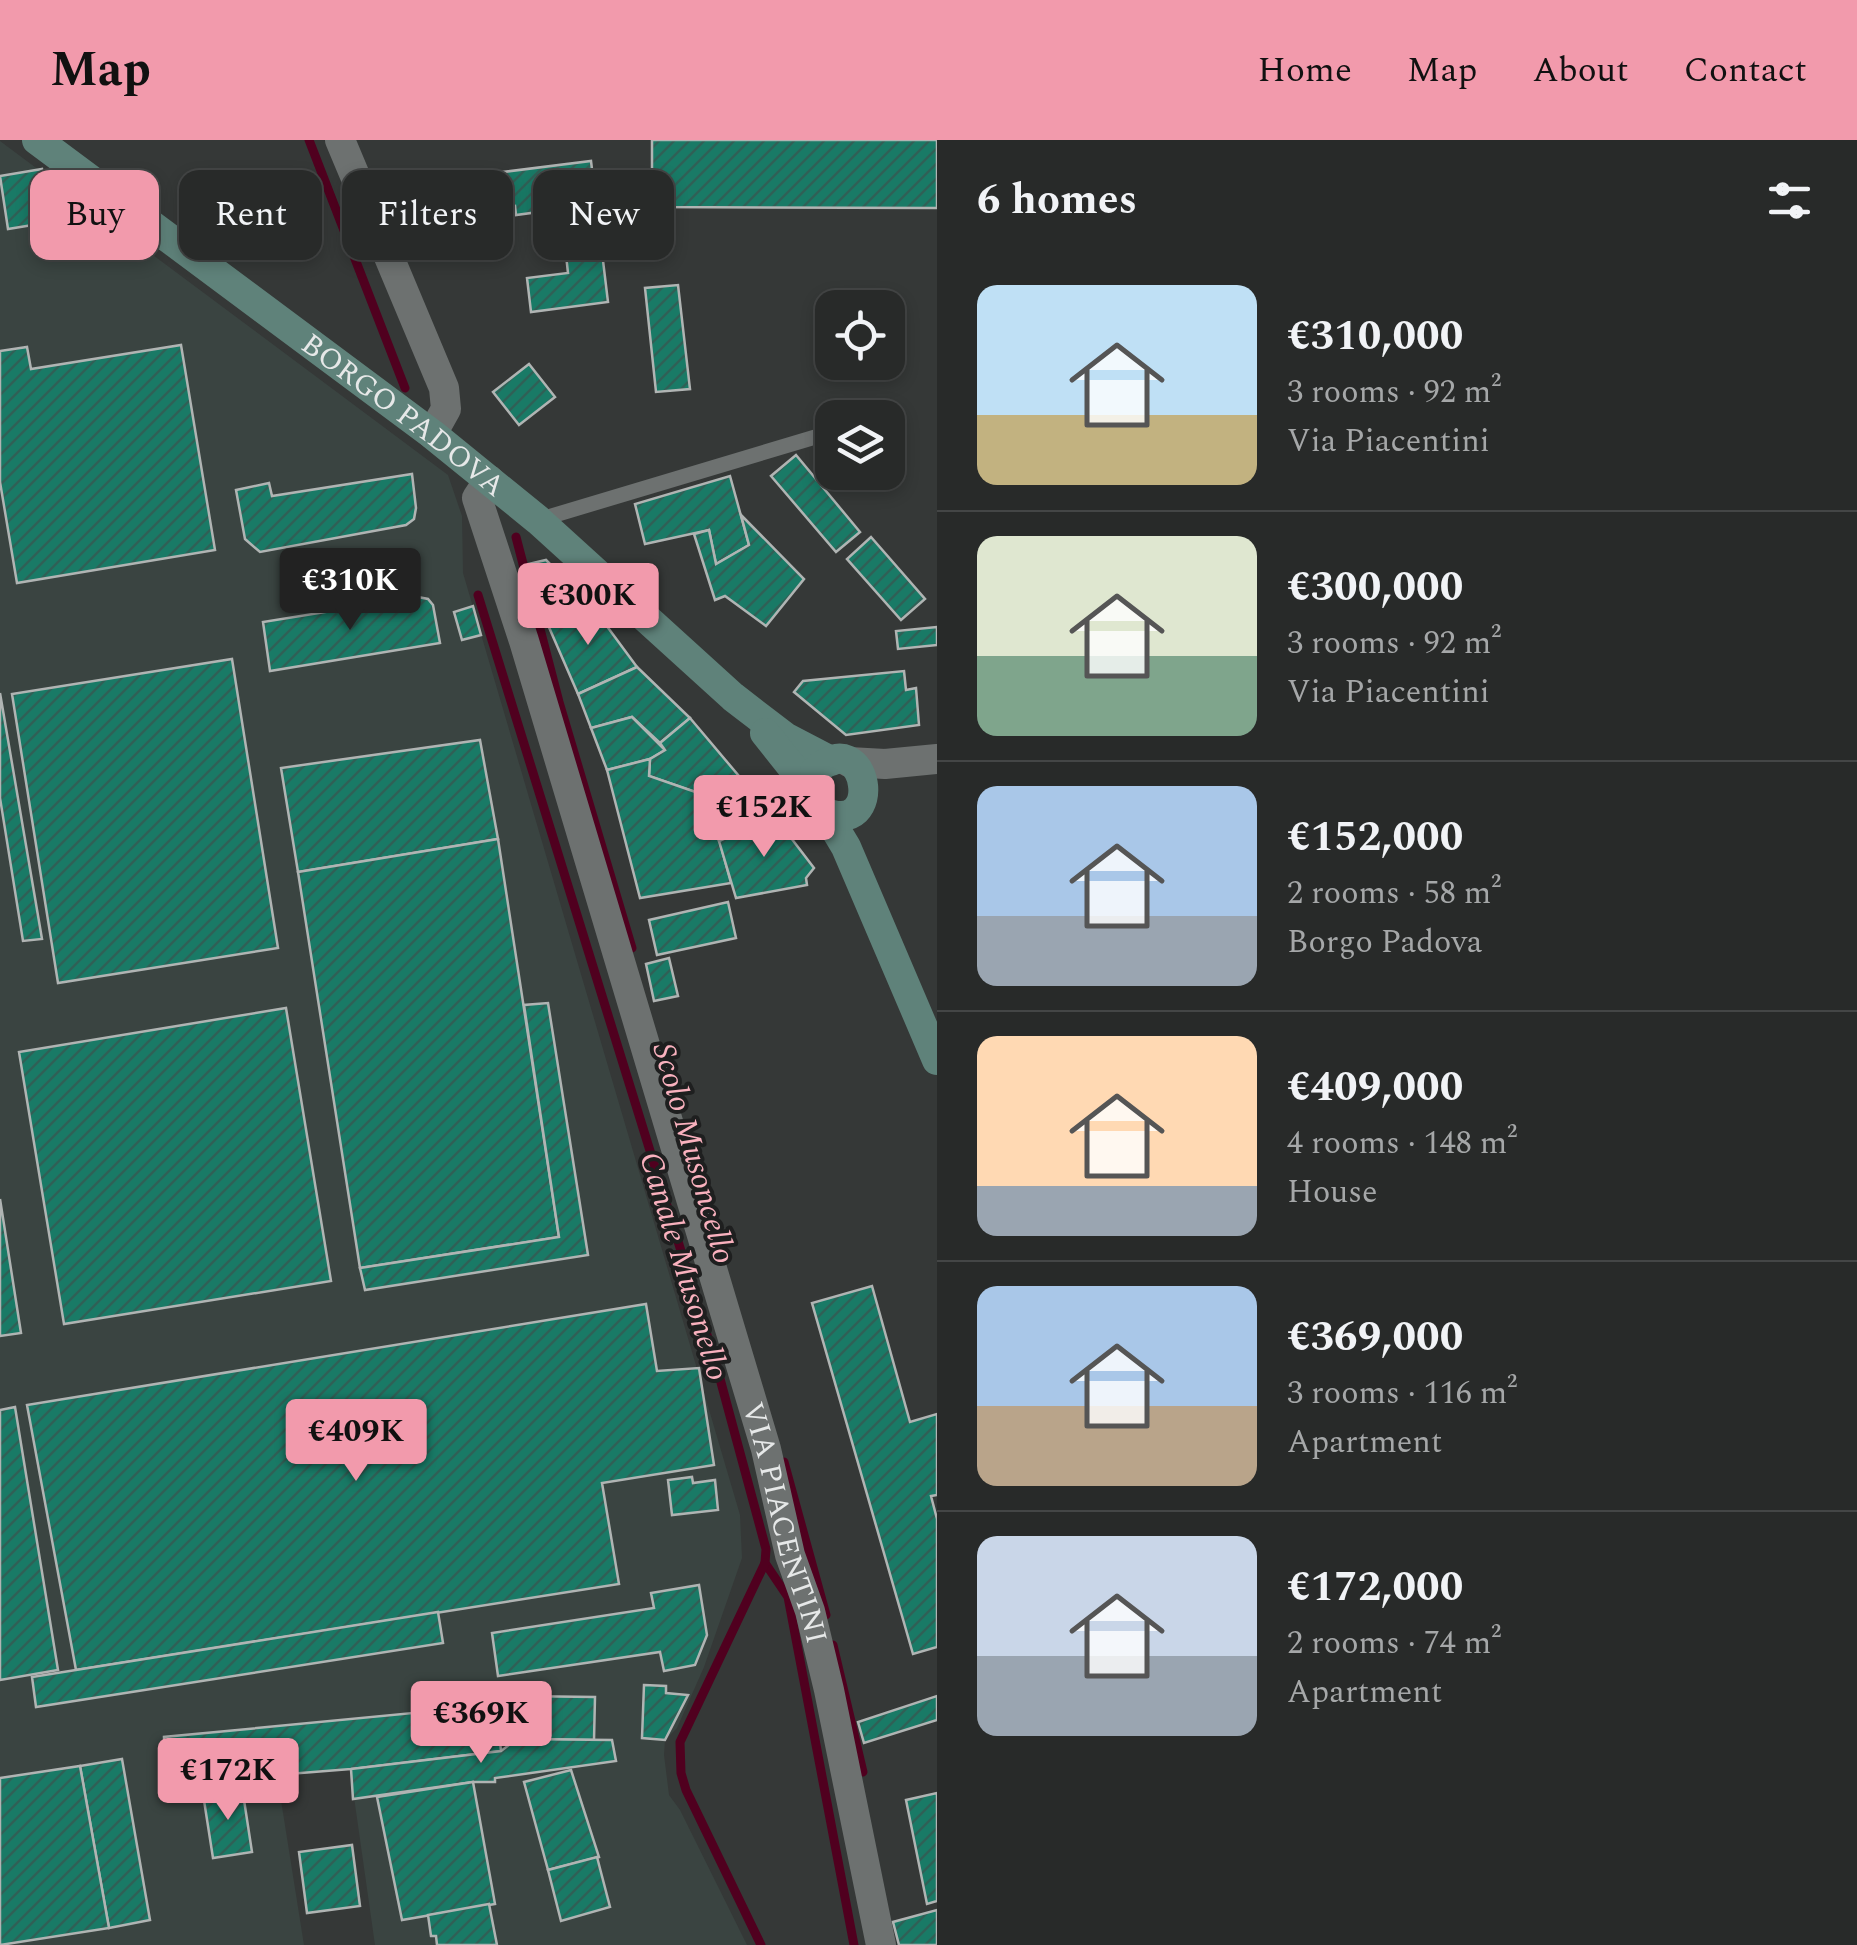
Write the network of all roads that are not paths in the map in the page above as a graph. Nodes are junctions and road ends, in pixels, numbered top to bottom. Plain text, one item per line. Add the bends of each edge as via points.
1 (340, 140) edge
2 (47, 147) edge
3 (432, 434) junction
4 (815, 437) edge
5 (489, 480) junction
6 (538, 520) junction
7 (733, 696) junction
8 (923, 761) edge
9 (840, 762) junction
10 (860, 800) junction
11 (816, 802) junction
12 (860, 872) junction
13 (934, 1046) edge
14 (881, 1945) edge

1 - 3 street via 444,388 446,409
2 - 3 street, BORGO PADOVA
3 - 5 street, BORGO PADOVA
4 - 6 lane
5 - 6 street, BORGO PADOVA
5 - 14 street, VIA PIACENTINI via 477,498 810,1612
6 - 7 street, BORGO PADOVA
7 - 9 street, BORGO PADOVA via 785,737
7 - 11 street, BORGO PADOVA
8 - 9 street
8 - 10 street via 888,772
9 - 10 street via 862,774
9 - 11 street via 811,778
10 - 11 street via 840,816
10 - 12 street, BORGO PADOVA via 854,831
11 - 12 street, BORGO PADOVA
12 - 13 street, BORGO PADOVA

